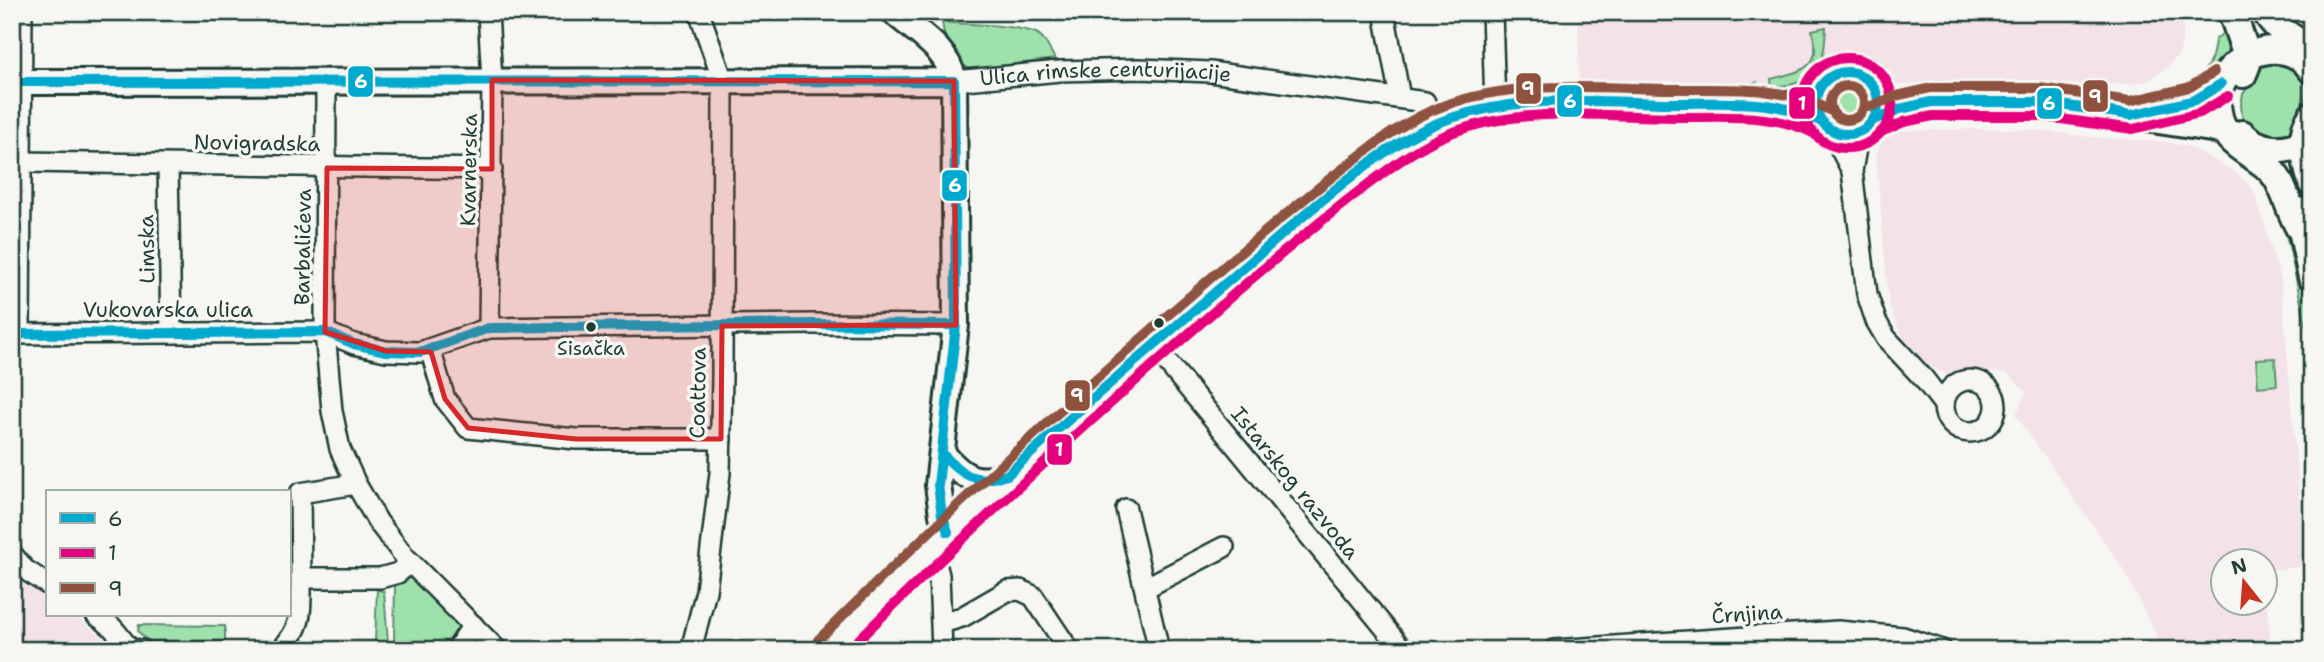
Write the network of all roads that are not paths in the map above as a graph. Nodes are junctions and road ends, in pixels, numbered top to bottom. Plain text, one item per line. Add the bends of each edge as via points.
1 (22, 12) edge
2 (488, 12) edge
3 (699, 12) edge
4 (894, 12) edge
5 (1384, 12) edge
6 (1492, 12) edge
7 (2221, 12) edge
8 (2232, 12) edge
9 (2253, 12) edge
10 (2266, 12) edge
11 (2284, 44) junction
12 (2312, 51) edge
13 (2233, 69) junction
14 (2312, 70) edge
15 (492, 80) junction
16 (326, 81) junction
17 (723, 81) junction
18 (954, 81) junction
19 (17, 82) edge
20 (1872, 84) junction
21 (1822, 85) junction
22 (1400, 98) junction
23 (1424, 102) dead end
24 (1930, 102) junction
25 (1769, 105) junction
26 (1495, 106) junction
27 (2131, 115) junction
28 (2312, 116) edge
29 (1826, 125) junction
30 (1866, 126) junction
31 (2308, 141) edge
32 (2247, 144) junction
33 (22, 162) junction
34 (168, 164) junction
35 (327, 167) junction
36 (492, 169) junction
37 (1853, 171) junction
38 (2312, 183) edge
39 (2312, 278) edge
40 (956, 325) junction
41 (722, 326) junction
42 (489, 328) junction
43 (325, 332) junction
44 (171, 333) junction
45 (16, 334) edge
46 (1153, 345) junction
47 (430, 349) junction
48 (1924, 379) junction
49 (1956, 384) junction
50 (1944, 405) junction
51 (721, 439) junction
52 (941, 459) junction
53 (1007, 475) junction
54 (356, 484) junction
55 (1126, 509) dead end
56 (945, 536) junction
57 (1224, 547) dead end
58 (12, 554) edge
59 (410, 562) junction
60 (301, 578) junction
61 (46, 583) edge
62 (1145, 588) junction
63 (98, 616) edge
64 (942, 623) junction
65 (473, 625) junction
66 (142, 650) edge
67 (281, 650) edge
68 (456, 650) edge
69 (497, 650) edge
70 (691, 650) edge
71 (828, 650) edge
72 (942, 650) edge
73 (1069, 650) edge
74 (1158, 650) edge
75 (1403, 650) edge
76 (1554, 650) edge
77 (1942, 650) edge

1 - 19 street
2 - 15 street, Kvarnerska
3 - 17 street, Coattova
4 - 18 street via 946,58
5 - 22 street
6 - 26 street
7 - 13 main road via 2233,48
8 - 13 main road
9 - 11 main road via 2269,41
10 - 11 main road
11 - 12 main road
11 - 13 main road
11 - 14 main road
13 - 27 main road via 2195,100
13 - 32 main road via 2217,103
13 - 32 main road via 2245,70 2231,100 2233,120
15 - 16 street, Ulica rimske centurijacije
15 - 17 street, Ulica rimske centurijacije
15 - 36 street, Kvarnerska
16 - 19 street, Ulica rimske centurijacije
16 - 35 street, Barbalićeva
17 - 18 street, Ulica rimske centurijacije
17 - 41 street, Coattova
18 - 22 street, Ulica rimske centurijacije via 1140,69 1210,72
18 - 40 street
19 - 33 street
20 - 21 main road via 1846,72
20 - 24 main road via 1897,96
20 - 30 main road via 1879,102
21 - 25 main road
21 - 29 main road via 1816,104
22 - 23 street, Ulica rimske centurijacije
24 - 27 main road via 2040,102
24 - 30 main road via 1900,109
25 - 26 main road
25 - 29 main road via 1811,114
26 - 46 main road via 1448,119 1407,138 1309,211
27 - 32 main road
28 - 31 main road via 2305,127
29 - 30 main road via 1839,133
29 - 37 street
30 - 37 street
31 - 32 main road via 2286,148
31 - 38 main road
32 - 39 main road via 2275,156 2285,169
33 - 34 street, Novigradska
33 - 45 street
34 - 35 street, Novigradska
34 - 44 street, Limska
35 - 36 street, Novigradska
35 - 43 street, Barbalićeva
36 - 42 street, Kvarnerska
37 - 48 street via 1867,294 1876,321
40 - 41 street
40 - 52 street
41 - 42 street
41 - 51 street, Coattova
42 - 47 street
43 - 44 street, Vukovarska ulica
43 - 47 street via 386,351
43 - 54 street, Barbalićeva via 332,411 340,449
44 - 45 street, Vukovarska ulica
46 - 53 main road
46 - 75 street, Istarskog razvoda
47 - 51 street via 445,400 468,428 576,439
48 - 49 street
48 - 50 street
49 - 50 street
49 - 50 street via 1972,380 1987,387 1996,401 1994,416 1982,429 1964,431 1950,422
51 - 70 street, Coattova via 706,591
52 - 53 street via 984,481
52 - 56 street via 953,493
53 - 56 main road
54 - 59 street, Barbalićeva via 378,522
54 - 60 street via 300,493
55 - 62 street
56 - 64 street via 940,575
56 - 71 main road
57 - 62 street
58 - 61 street via 24,569
59 - 60 street via 398,573 380,578
59 - 65 street, Barbalićeva
60 - 67 street via 301,621
62 - 74 street
63 - 66 street via 114,626 130,649
64 - 72 street
64 - 73 street via 1007,591 1020,590 1033,596
65 - 68 street
65 - 69 street, Barbalićeva
76 - 77 street, Črnjina via 1839,631 1903,637

